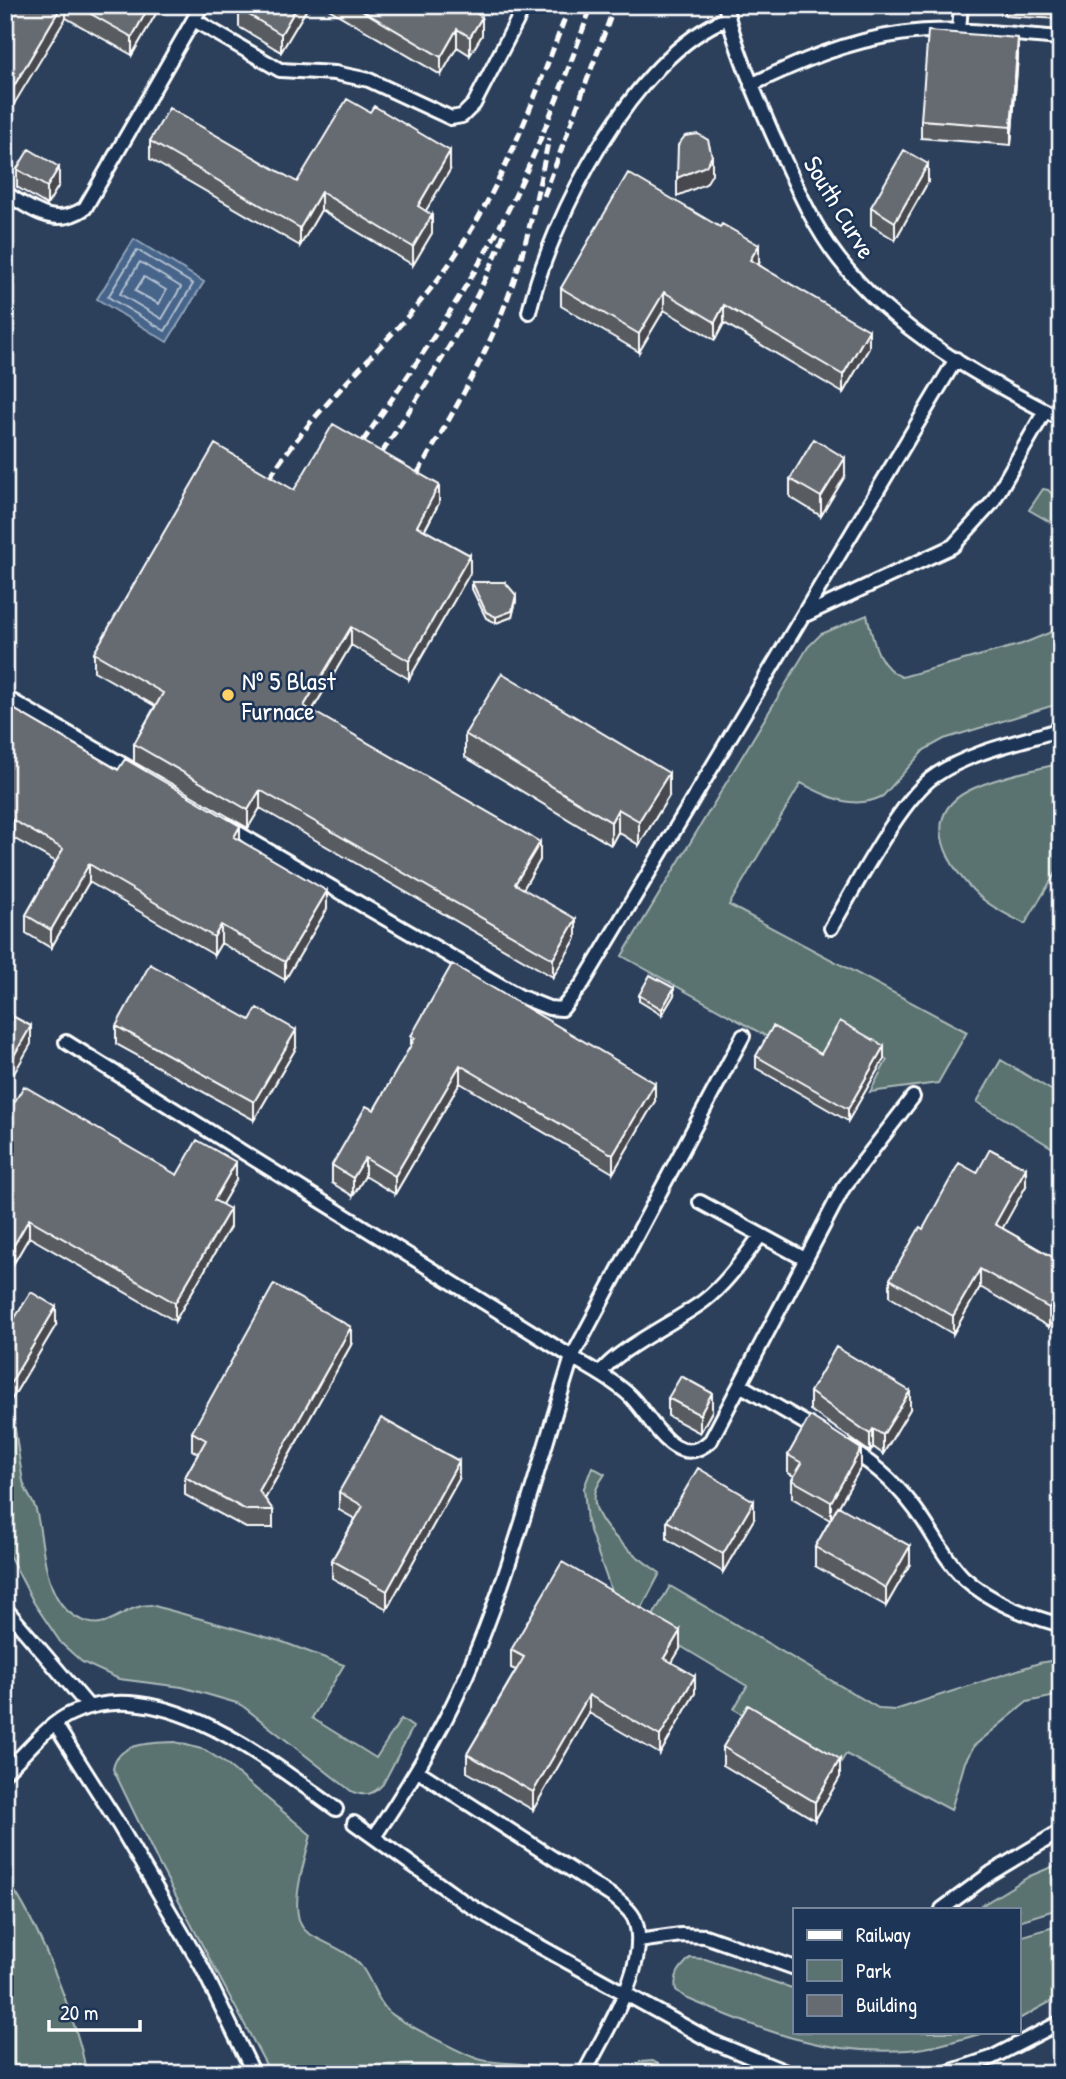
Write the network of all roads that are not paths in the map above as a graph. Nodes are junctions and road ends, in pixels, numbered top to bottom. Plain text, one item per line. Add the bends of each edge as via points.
1 (202, 5) edge
2 (525, 5) edge
3 (961, 5) edge
4 (727, 12) edge
5 (194, 20) junction
6 (960, 31) junction
7 (1061, 38) edge
8 (751, 85) junction
9 (5, 193) edge
10 (529, 312) dead end
11 (956, 359) junction
12 (1045, 411) junction
13 (1061, 419) edge
14 (806, 614) junction
15 (5, 697) edge
16 (1061, 729) edge
17 (149, 780) edge
18 (219, 822) edge
19 (831, 928) dead end
20 (743, 1036) dead end
21 (66, 1042) dead end
22 (913, 1097) dead end
23 (700, 1202) dead end
24 (761, 1235) junction
25 (805, 1259) junction
26 (572, 1357) junction
27 (600, 1374) junction
28 (740, 1385) junction
29 (5, 1608) edge
30 (1061, 1625) edge
31 (89, 1707) junction
32 (55, 1724) junction
33 (418, 1771) junction
34 (5, 1772) edge
35 (336, 1809) dead end
36 (354, 1823) dead end
37 (1061, 1831) edge
38 (374, 1837) junction
39 (943, 1908) edge
40 (638, 1941) junction
41 (793, 1967) edge
42 (625, 1992) junction
43 (1061, 2022) edge
44 (254, 2074) edge
45 (584, 2074) edge
46 (791, 2074) edge
47 (943, 2074) edge

1 - 5 lane
2 - 5 lane via 474,104 462,116 451,118 369,80 280,70
3 - 6 lane
4 - 8 lane, South Curve
4 - 10 lane via 653,74 628,104 554,231
5 - 9 lane via 85,208 64,219 44,215
6 - 7 lane
6 - 8 lane via 899,33 835,49
8 - 11 lane, South Curve via 798,191 836,256 910,328
11 - 12 lane, South Curve
11 - 14 lane
12 - 13 lane, South Curve
12 - 14 lane via 992,503 953,546
14 - 18 lane via 583,983 562,1009 519,996
15 - 17 lane
16 - 19 lane via 960,762 928,780 902,810
20 - 26 lane
21 - 26 lane
22 - 25 lane via 843,1188
23 - 24 lane
24 - 25 lane
24 - 27 lane via 708,1298 614,1358
25 - 28 lane
26 - 27 lane
26 - 33 lane via 498,1590 453,1703
27 - 28 lane via 638,1402 669,1444 684,1451 702,1448 711,1440
28 - 30 lane via 873,1464 904,1494 963,1577 991,1599
29 - 31 lane
31 - 32 lane
31 - 35 lane via 141,1705 181,1712 245,1745
32 - 34 lane
32 - 44 lane via 202,1967
33 - 38 lane
33 - 40 lane via 615,1898 634,1918
36 - 38 lane
37 - 39 lane via 991,1872
38 - 42 lane via 464,1902
40 - 41 lane via 705,1936
40 - 42 lane
42 - 45 lane
42 - 46 lane via 710,2041
43 - 47 lane via 991,2058

